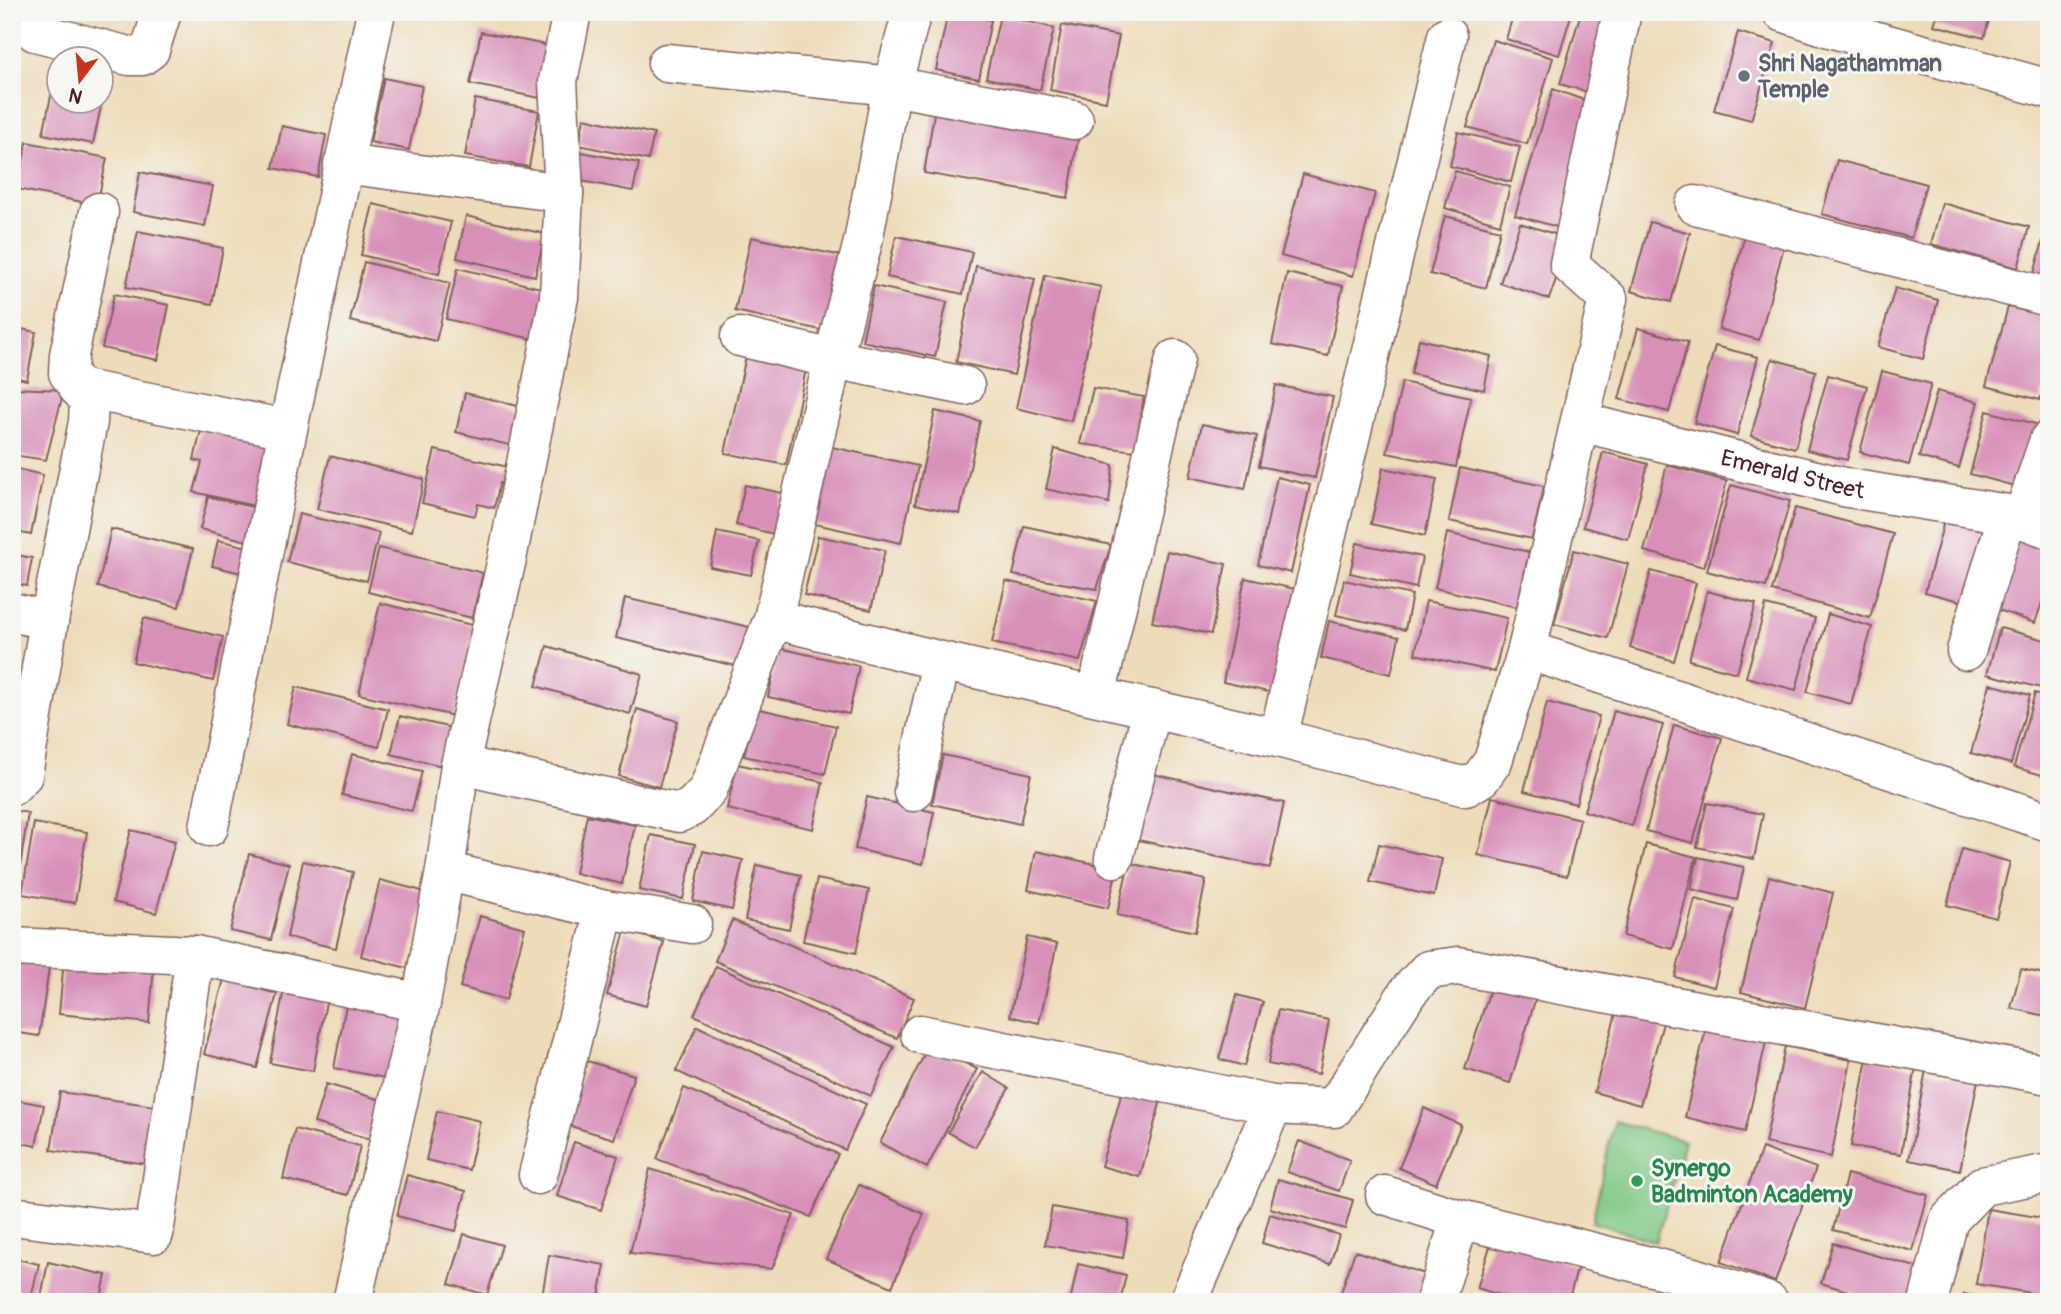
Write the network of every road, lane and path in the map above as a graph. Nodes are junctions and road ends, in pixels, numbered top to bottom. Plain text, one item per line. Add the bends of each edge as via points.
1 (162, 12) edge
2 (376, 12) edge
3 (572, 12) edge
4 (912, 12) edge
5 (1622, 12) edge
6 (1782, 12) edge
7 (1833, 20) edge
8 (31, 28) edge
9 (1447, 36) dead end
10 (667, 63) dead end
11 (892, 86) junction
12 (2049, 89) edge
13 (1074, 120) dead end
14 (343, 164) junction
15 (564, 193) junction
16 (1695, 205) dead end
17 (99, 212) dead end
18 (2049, 297) edge
19 (740, 337) dead end
20 (833, 359) junction
21 (1175, 359) dead end
22 (965, 386) dead end
23 (78, 388) junction
24 (1580, 422) junction
25 (288, 429) junction
26 (2049, 440) edge
27 (2026, 521) edge
28 (12, 612) edge
29 (773, 620) junction
30 (49, 621) junction
31 (1527, 650) junction
32 (1966, 651) dead end
33 (941, 661) junction
34 (1096, 696) junction
35 (1152, 709) junction
36 (1278, 738) junction
37 (460, 765) junction
38 (12, 786) edge
39 (913, 792) dead end
40 (2049, 822) edge
41 (209, 827) dead end
42 (1114, 858) dead end
43 (444, 871) junction
44 (605, 910) junction
45 (692, 924) dead end
46 (12, 947) edge
47 (195, 955) junction
48 (421, 1003) junction
49 (920, 1034) dead end
50 (2049, 1075) edge
51 (1273, 1105) junction
52 (2049, 1174) edge
53 (538, 1175) dead end
54 (1385, 1195) dead end
55 (12, 1216) edge
56 (1460, 1219) junction
57 (1690, 1289) edge
58 (360, 1300) edge
59 (1188, 1302) edge
60 (1435, 1302) edge
61 (1769, 1302) edge
62 (1928, 1302) edge

1 - 8 street via 150,50 142,56
2 - 14 street
3 - 15 street via 558,81
4 - 11 street
5 - 24 street via 1569,264 1608,299
6 - 7 street
7 - 12 street
9 - 36 street
10 - 11 street
11 - 13 street
11 - 20 street via 863,242
14 - 15 street
14 - 25 street
15 - 37 street via 559,298
16 - 18 street
17 - 23 street via 69,355 68,373
19 - 20 street
20 - 22 street
20 - 29 street
21 - 34 street
23 - 25 street
23 - 30 street via 89,401 88,422
24 - 27 street, Emerald Street via 1848,488
24 - 31 street
25 - 41 street
26 - 27 street
27 - 32 street
28 - 30 street
29 - 33 street
29 - 37 street via 708,790 692,807 679,813
30 - 38 street via 23,775
31 - 36 street via 1493,761 1481,778 1466,787
31 - 40 street
33 - 34 street
33 - 39 street
34 - 35 street
35 - 36 street
35 - 42 street
37 - 43 street
43 - 44 street
43 - 48 street
44 - 45 street
44 - 53 street
46 - 47 street
47 - 48 street
47 - 55 street via 154,1234
48 - 58 street via 373,1216
49 - 51 street
50 - 51 street via 1458,966 1428,970 1408,992 1334,1108
51 - 59 street
52 - 62 street via 1982,1186 1949,1220
54 - 56 street
56 - 57 street via 1572,1248
56 - 60 street
57 - 61 street

